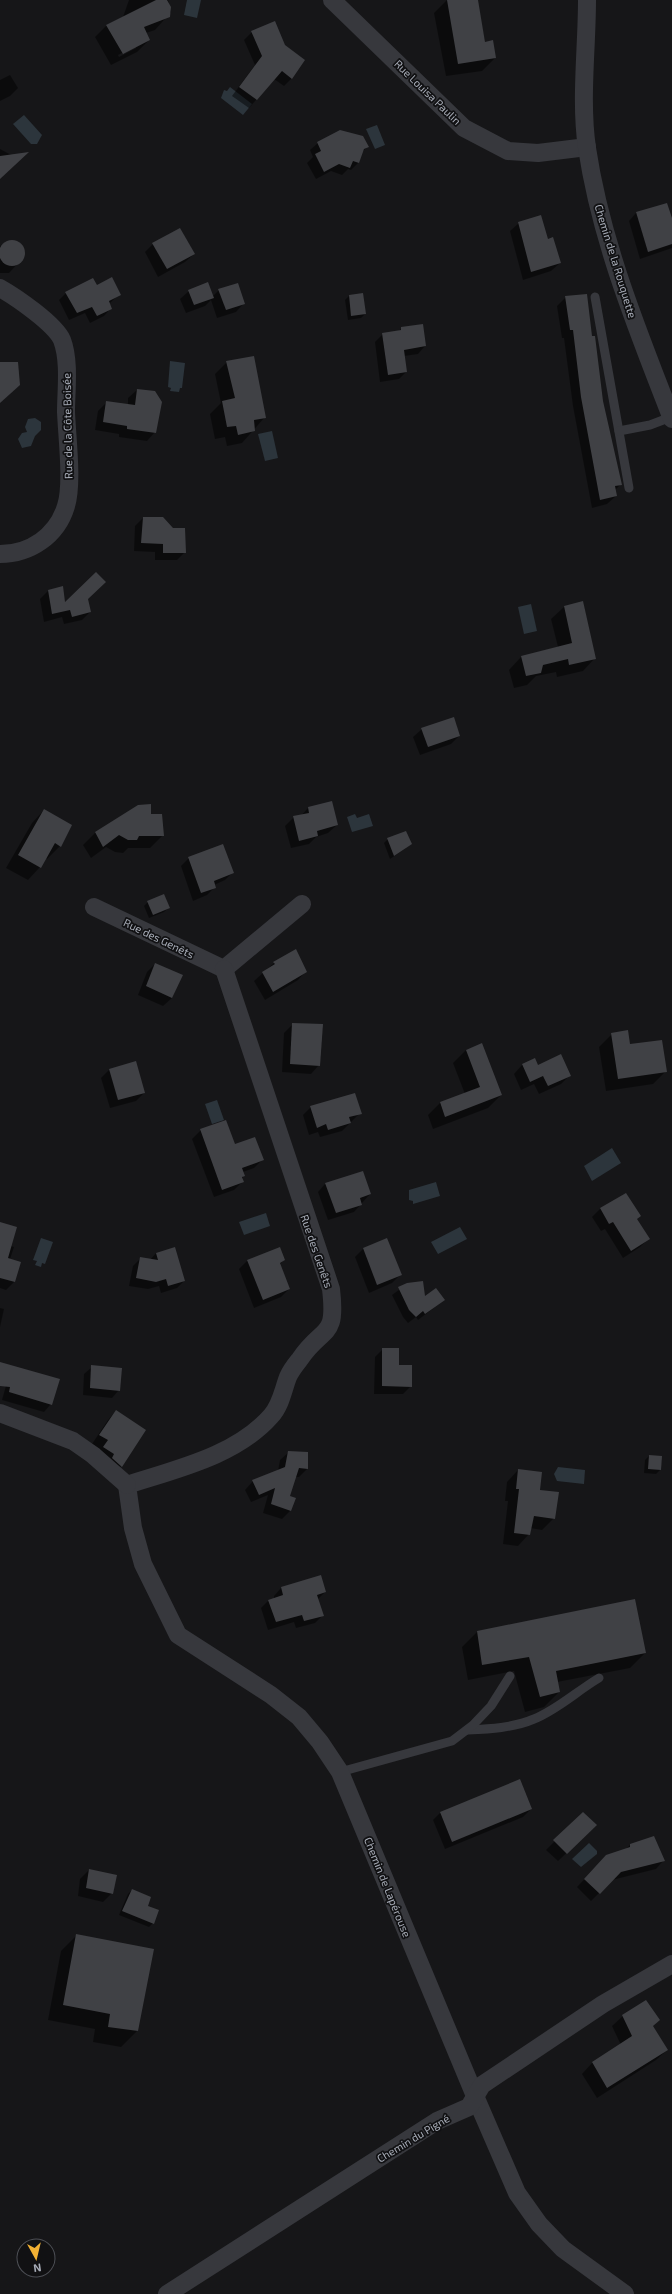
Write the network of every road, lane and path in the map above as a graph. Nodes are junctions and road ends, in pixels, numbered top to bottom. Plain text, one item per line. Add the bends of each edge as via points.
1 (332, 0) edge
2 (587, 0) edge
3 (587, 147) junction
4 (0, 288) edge
5 (596, 297) dead end
6 (672, 418) edge
7 (619, 431) junction
8 (629, 488) dead end
9 (0, 554) edge
10 (302, 904) dead end
11 (94, 907) dead end
12 (224, 969) junction
13 (0, 1413) edge
14 (127, 1484) junction
15 (510, 1676) dead end
16 (598, 1678) dead end
17 (467, 1730) junction
18 (340, 1772) junction
19 (672, 1964) edge
20 (475, 2096) junction
21 (167, 2294) edge
22 (625, 2294) edge

1 - 3 street, Rue Louisa Paulin via 464,128 508,151 538,153
2 - 3 street, Chemin de la Rouquette
3 - 6 street, Chemin de la Rouquette via 600,214 637,328
4 - 9 street, Rue de la Côte Boisée via 37,312 62,339 68,483 66,505 57,526 33,547 14,554
5 - 7 lane
6 - 7 lane
7 - 8 lane
10 - 12 street
11 - 12 street, Rue des Genêts
12 - 14 street, Rue des Genêts via 331,1289 334,1312 332,1323 302,1356 289,1375 281,1399 272,1415 255,1431 224,1450 182,1468
13 - 14 street via 73,1441
14 - 18 street, Chemin de Lapérouse via 128,1504 143,1564 178,1635 271,1695 299,1718 320,1742
15 - 17 lane via 491,1706
16 - 17 lane via 560,1705 533,1720 494,1729
17 - 18 lane via 452,1741
18 - 20 street, Chemin de Lapérouse
19 - 20 street, Chemin du Pigné via 603,2004 513,2064 482,2085
20 - 21 street, Chemin du Pigné via 470,2107 438,2121
20 - 22 street, Chemin de Lapérouse via 517,2193 527,2209 563,2249

